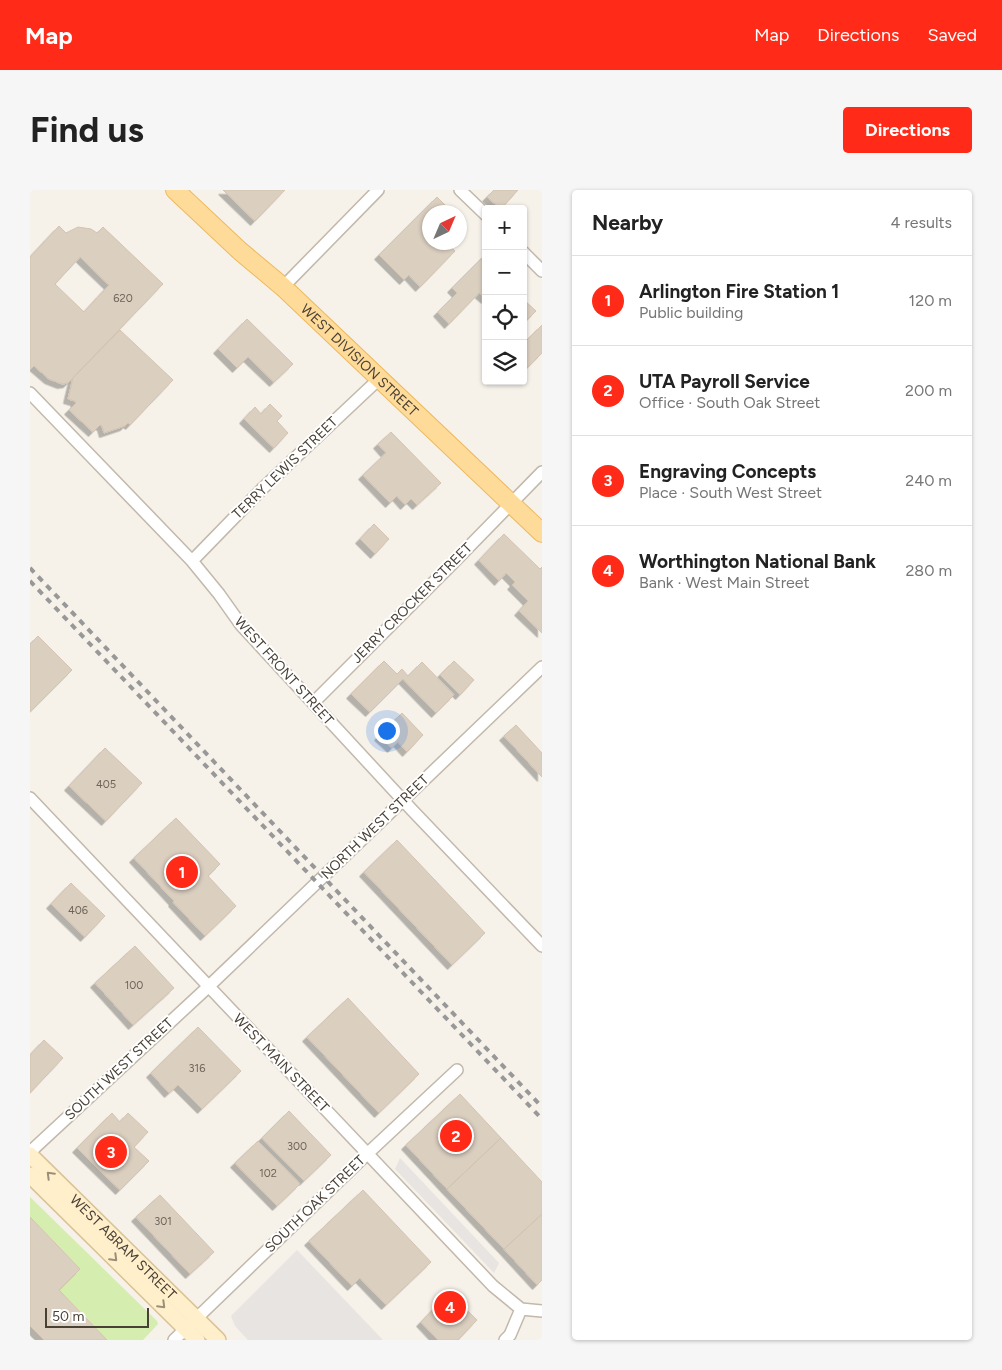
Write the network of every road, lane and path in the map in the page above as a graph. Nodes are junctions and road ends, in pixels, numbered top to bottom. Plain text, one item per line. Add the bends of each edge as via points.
1 (175, 190) edge
2 (378, 190) edge
3 (460, 190) edge
4 (482, 211) edge
5 (527, 256) edge
6 (542, 271) edge
7 (283, 287) junction
8 (380, 378) junction
9 (30, 392) edge
10 (542, 472) edge
11 (511, 504) junction
12 (542, 533) edge
13 (192, 561) junction
14 (542, 667) edge
15 (313, 702) junction
16 (30, 798) edge
17 (403, 800) junction
18 (542, 946) edge
19 (208, 987) junction
20 (457, 1070) dead end
21 (30, 1154) edge
22 (367, 1154) junction
23 (30, 1175) edge
24 (521, 1309) junction
25 (542, 1311) edge
26 (191, 1324) junction
27 (174, 1340) edge
28 (197, 1340) edge
29 (218, 1340) edge
30 (505, 1340) edge

1 - 7 main road, WEST DIVISION STREET
2 - 7 street
3 - 4 street
5 - 6 street
7 - 8 main road, WEST DIVISION STREET
8 - 11 main road, WEST DIVISION STREET
8 - 13 street, TERRY LEWIS STREET via 263,488
9 - 13 street, WEST FRONT STREET
10 - 11 street, JERRY CROCKER STREET
11 - 12 main road, WEST DIVISION STREET
11 - 15 street, JERRY CROCKER STREET
13 - 15 street, WEST FRONT STREET via 241,625
14 - 17 street, NORTH WEST STREET
15 - 17 street, WEST FRONT STREET
16 - 19 street, WEST MAIN STREET
17 - 18 street, WEST FRONT STREET
17 - 19 street, NORTH WEST STREET
19 - 21 street, SOUTH WEST STREET
19 - 22 street, WEST MAIN STREET
20 - 22 street, SOUTH OAK STREET
26 -> 21 main road, WEST ABRAM STREET
22 - 24 street, WEST MAIN STREET via 493,1286
22 - 26 street, SOUTH OAK STREET
23 -> 26 main road, WEST ABRAM STREET
24 - 25 street
24 - 30 street
26 - 27 street, SOUTH OAK STREET
26 - 28 main road, WEST ABRAM STREET
26 - 29 main road, WEST ABRAM STREET

